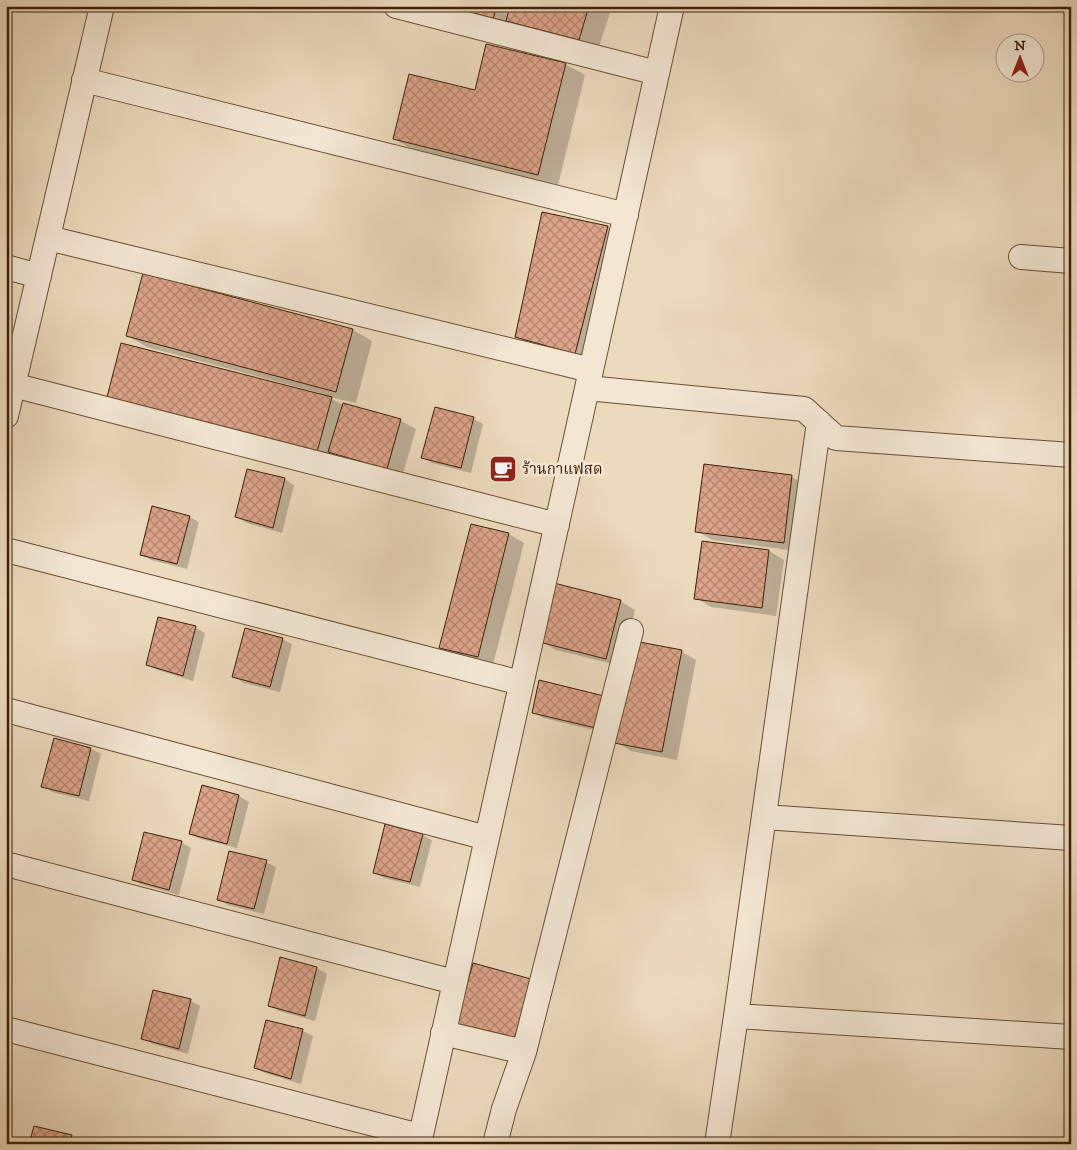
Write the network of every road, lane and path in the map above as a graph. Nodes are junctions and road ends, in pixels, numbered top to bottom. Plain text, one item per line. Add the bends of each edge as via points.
1 (102, 6) edge
2 (396, 6) edge
3 (672, 6) edge
4 (657, 73) junction
5 (84, 80) junction
6 (626, 215) junction
7 (48, 238) junction
8 (1021, 257) dead end
9 (1071, 261) edge
10 (6, 267) edge
11 (39, 276) junction
12 (589, 379) junction
13 (14, 386) junction
14 (6, 416) edge
15 (819, 422) junction
16 (1071, 455) edge
17 (557, 525) junction
18 (6, 550) edge
19 (631, 631) dead end
20 (521, 683) junction
21 (6, 710) edge
22 (764, 817) junction
23 (487, 838) junction
24 (1071, 838) edge
25 (6, 864) edge
26 (454, 982) junction
27 (736, 1016) junction
28 (6, 1029) edge
29 (444, 1032) junction
30 (1071, 1037) edge
31 (524, 1052) junction
32 (420, 1140) edge
33 (496, 1144) edge
34 (717, 1144) edge

1 - 5 street
2 - 4 street
3 - 4 street
4 - 6 street
5 - 6 street
5 - 7 street
6 - 12 street
7 - 11 street
7 - 12 street
8 - 9 street
10 - 11 street
11 - 13 street
12 - 15 street via 804,409
12 - 17 street
13 - 14 street
13 - 17 street
15 - 16 street via 836,438
15 - 22 street
17 - 20 street
18 - 20 street
19 - 31 street
20 - 23 street
21 - 23 street
22 - 24 street
22 - 27 street
23 - 26 street
25 - 26 street
26 - 29 street
27 - 30 street
27 - 34 street
28 - 32 street
29 - 31 street
29 - 32 street
31 - 33 street via 504,1109

